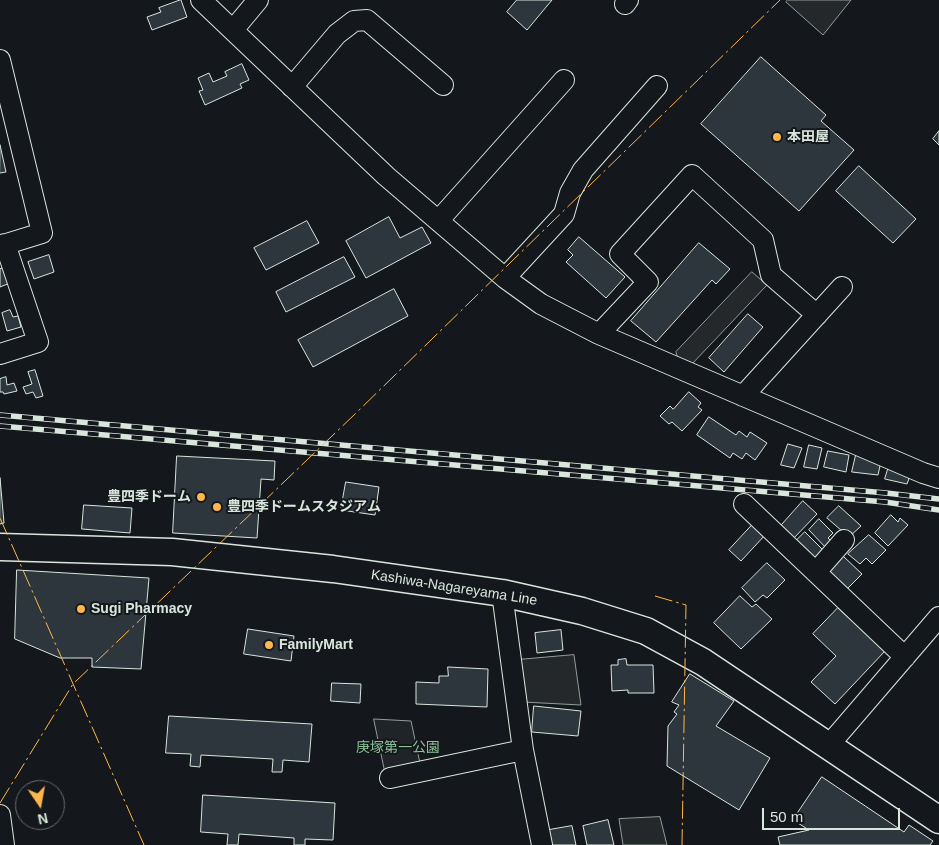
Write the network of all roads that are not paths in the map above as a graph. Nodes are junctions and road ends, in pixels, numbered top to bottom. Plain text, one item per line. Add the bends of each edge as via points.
1 (201, 0) edge
2 (258, 0) edge
3 (233, 30) junction
4 (0, 60) edge
5 (564, 80) dead end
6 (443, 85) dead end
7 (658, 86) dead end
8 (292, 87) junction
9 (439, 220) junction
10 (3, 245) edge
11 (505, 278) junction
12 (842, 287) dead end
13 (817, 315) junction
14 (599, 334) junction
15 (0, 354) edge
16 (743, 396) junction
17 (939, 478) edge
18 (744, 504) dead end
19 (844, 540) dead end
20 (0, 547) edge
21 (816, 572) junction
22 (502, 593) junction
23 (939, 617) edge
24 (906, 657) junction
25 (829, 745) junction
26 (523, 750) junction
27 (390, 778) dead end
28 (0, 815) edge
29 (939, 820) edge
30 (4, 845) edge
31 (542, 845) edge

1 - 3 street
2 - 3 street
3 - 8 street
4 - 10 street via 42,233
5 - 9 street
6 - 8 street via 367,20 354,21 337,34
7 - 11 street via 583,170 570,193 564,214
8 - 9 street via 386,176
9 - 11 street
10 - 15 street via 38,342
11 - 14 street via 542,304
12 - 13 street
13 - 14 street via 771,274 763,240 692,175 620,254 648,282
13 - 16 street
14 - 16 street
16 - 17 street
18 - 21 street
19 - 21 street
20 - 22 main road, Kashiwa-Nagareyama Line via 172,552 333,569
21 - 24 street
22 - 25 main road, Kashiwa-Nagareyama Line via 582,611 646,631 703,662
22 - 26 street
23 - 24 street
24 - 25 street
25 - 29 main road, Kashiwa-Nagareyama Line
26 - 27 street
26 - 31 street
28 - 30 street

